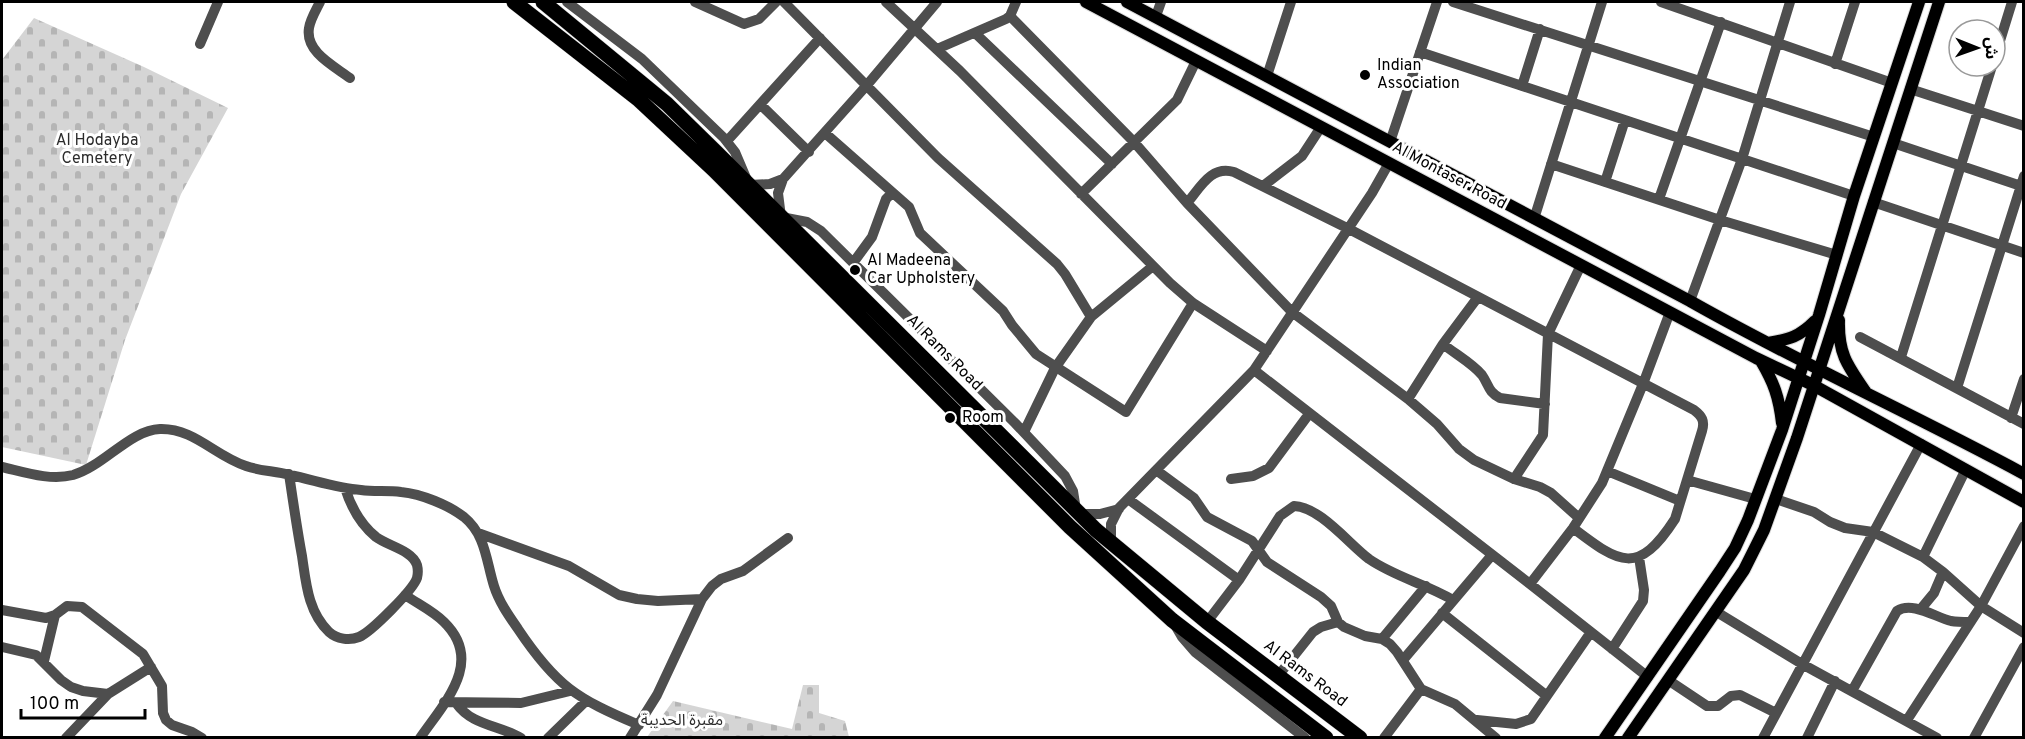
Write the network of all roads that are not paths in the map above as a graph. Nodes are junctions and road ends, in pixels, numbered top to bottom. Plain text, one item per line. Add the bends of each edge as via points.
1 (218, 2) edge
2 (320, 2) edge
3 (514, 2) edge
4 (543, 2) edge
5 (567, 2) edge
6 (695, 2) edge
7 (776, 2) edge
8 (784, 2) edge
9 (886, 2) edge
10 (937, 2) edge
11 (1016, 2) edge
12 (1086, 2) edge
13 (1127, 2) edge
14 (1161, 2) edge
15 (1291, 2) edge
16 (1437, 2) edge
17 (1453, 2) edge
18 (1602, 2) edge
19 (1661, 2) edge
20 (1790, 2) edge
21 (1853, 2) edge
22 (1919, 2) edge
23 (1939, 2) edge
24 (2012, 2) edge
25 (1010, 16) junction
26 (1156, 16) junction
27 (2007, 18) edge
28 (1720, 22) junction
29 (916, 28) junction
30 (1540, 29) junction
31 (975, 33) junction
32 (820, 38) junction
33 (200, 44) dead end
34 (1777, 44) junction
35 (1589, 45) junction
36 (937, 49) junction
37 (1420, 52) junction
38 (1196, 61) junction
39 (1835, 64) junction
40 (1267, 75) junction
41 (350, 78) dead end
42 (1988, 78) edge
43 (1700, 81) junction
44 (1892, 83) junction
45 (867, 85) junction
46 (1522, 86) junction
47 (1910, 89) junction
48 (1761, 101) junction
49 (1571, 102) junction
50 (761, 105) junction
51 (1978, 111) junction
52 (1625, 120) junction
53 (2024, 126) edge
54 (1321, 127) junction
55 (825, 134) junction
56 (1874, 137) junction
57 (1681, 138) junction
58 (728, 141) junction
59 (1134, 142) junction
60 (1390, 142) junction
61 (1893, 143) junction
62 (809, 152) junction
63 (1742, 159) junction
64 (1389, 163) junction
65 (1112, 164) junction
66 (1551, 164) junction
67 (1961, 166) junction
68 (783, 179) junction
69 (1605, 182) junction
70 (2022, 183) edge
71 (749, 185) junction
72 (1263, 186) junction
73 (892, 193) junction
74 (1082, 194) junction
75 (1854, 196) junction
76 (1659, 200) junction
77 (1873, 202) junction
78 (1187, 203) junction
79 (781, 217) junction
80 (1534, 219) junction
81 (1720, 220) junction
82 (1942, 225) junction
83 (1349, 229) junction
84 (2002, 246) junction
85 (2024, 253) edge
86 (1837, 255) junction
87 (853, 264) junction
88 (1581, 265) junction
89 (1153, 266) junction
90 (1478, 297) junction
91 (1690, 301) junction
92 (1193, 303) junction
93 (1839, 304) junction
94 (1292, 312) junction
95 (1670, 312) junction
96 (1819, 315) junction
97 (1091, 318) junction
98 (1548, 334) junction
99 (1860, 337) dead end
100 (1768, 343) junction
101 (1443, 344) junction
102 (1267, 351) junction
103 (1901, 357) junction
104 (1760, 360) junction
105 (1804, 361) junction
106 (1055, 368) junction
107 (1818, 368) junction
108 (1254, 370) junction
109 (1798, 378) junction
110 (2024, 379) edge
111 (1643, 384) junction
112 (1813, 385) junction
113 (1957, 388) junction
114 (1868, 394) junction
115 (1408, 399) junction
116 (1545, 405) junction
117 (1309, 414) junction
118 (2011, 418) junction
119 (2024, 424) edge
120 (1782, 430) junction
121 (1024, 432) junction
122 (1921, 444) junction
123 (2, 467) edge
124 (1156, 471) junction
125 (1607, 471) junction
126 (1965, 471) junction
127 (289, 474) junction
128 (2024, 474) edge
129 (1231, 479) dead end
130 (1514, 480) junction
131 (1687, 480) junction
132 (345, 488) junction
133 (1128, 499) junction
134 (1755, 499) junction
135 (1776, 499) junction
136 (1680, 501) junction
137 (2024, 502) edge
138 (1119, 508) junction
139 (1078, 512) junction
140 (1576, 523) junction
141 (2024, 526) edge
142 (1873, 532) junction
143 (478, 533) junction
144 (788, 538) dead end
145 (1111, 543) junction
146 (1259, 549) junction
147 (1492, 555) junction
148 (1639, 557) junction
149 (1923, 557) junction
150 (1944, 572) junction
151 (1239, 580) junction
152 (1530, 584) junction
153 (1426, 586) junction
154 (405, 595) junction
155 (702, 599) junction
156 (1453, 600) junction
157 (1981, 606) junction
158 (2, 610) edge
159 (1920, 610) junction
160 (1715, 611) junction
161 (1442, 613) junction
162 (55, 615) junction
163 (1172, 620) junction
164 (1207, 622) junction
165 (1338, 622) junction
166 (1970, 622) junction
167 (1591, 632) junction
168 (2024, 633) edge
169 (1382, 639) junction
170 (2, 647) edge
171 (2024, 647) edge
172 (1612, 649) junction
173 (1403, 660) junction
174 (44, 661) junction
175 (2020, 663) edge
176 (1802, 664) junction
177 (151, 668) junction
178 (1278, 676) junction
179 (1648, 677) junction
180 (1668, 680) junction
181 (1835, 681) junction
182 (1421, 689) junction
183 (570, 691) junction
184 (1852, 691) junction
185 (108, 694) junction
186 (1546, 696) junction
187 (586, 701) junction
188 (444, 702) junction
189 (456, 703) junction
190 (1776, 713) junction
191 (1477, 720) junction
192 (1907, 720) junction
193 (639, 725) junction
194 (1636, 727) junction
195 (1920, 733) edge
196 (1809, 737) edge
197 (66, 738) edge
198 (201, 738) edge
199 (420, 738) edge
200 (521, 738) edge
201 (548, 738) edge
202 (630, 738) edge
203 (1305, 738) edge
204 (1326, 738) edge
205 (1360, 738) edge
206 (1384, 738) edge
207 (1496, 738) edge
208 (1605, 738) edge
209 (1628, 738) edge
210 (1763, 738) edge
211 (1937, 738) edge
212 (1974, 738) edge

1 - 33 street
2 - 41 street via 309,27 313,49
3 - 163 highway, Al Rams Road via 638,99 714,170 1070,527
4 - 71 highway, Al Rams Road via 666,104
5 - 58 street via 642,59
6 - 7 street via 744,24 759,19
8 - 32 street
9 - 29 street
10 - 29 street
11 - 25 street
12 - 38 main road, Al Montaser Road
13 - 26 main road, Al Montaser Road
14 - 26 street
15 - 40 street
16 - 37 street
17 - 30 street
18 - 35 street
19 - 28 street
20 - 34 street
21 - 39 street
22 - 44 main road
23 - 47 main road
24 - 27 street
25 - 31 street
25 - 59 street
26 - 40 main road, Al Montaser Road
28 - 34 street
28 - 43 street
29 - 36 street
29 - 45 street
30 - 35 street
30 - 46 street
31 - 36 street
31 - 65 street
32 - 45 street
32 - 50 street
34 - 39 street
34 - 48 street
35 - 43 street
35 - 49 street
36 - 74 street
37 - 46 street
37 - 60 street
38 - 54 main road, Al Montaser Road
38 - 59 street via 1177,100
39 - 44 street
40 - 60 main road, Al Montaser Road
42 - 51 street
43 - 48 street
43 - 57 street
44 - 56 main road
45 - 55 street
45 - 97 street via 938,158 1057,264
46 - 49 street
47 - 51 street
47 - 61 main road
48 - 56 street
48 - 63 street
49 - 52 street
49 - 66 street
50 - 58 street
50 - 62 street
51 - 53 street
51 - 67 street
52 - 57 street
52 - 69 street
54 - 64 main road, Al Montaser Road
54 - 72 street via 1302,156
55 - 62 street
55 - 73 street
56 - 75 main road
57 - 63 street
57 - 76 street
58 - 71 street
59 - 65 street
59 - 78 street
60 - 80 main road, Al Montaser Road
61 - 67 street
61 - 77 main road
62 - 68 street
63 - 75 street
63 - 81 street
64 - 83 street
64 - 88 main road, Al Montaser Road
65 - 74 street
66 - 69 street
66 - 80 street
67 - 70 street
67 - 82 street
68 - 71 street
68 - 79 street via 778,193
69 - 76 street
70 - 84 street
71 - 79 highway, Al Rams Road
72 - 78 street via 1234,172 1219,170
72 - 83 street
73 - 87 street via 886,199 876,229
73 - 106 street via 909,207 920,233 1003,311 1036,354
74 - 89 street
75 - 86 main road
76 - 81 street
77 - 82 street
77 - 93 main road
78 - 94 street
79 - 87 street via 817,228
79 - 139 highway, Al Rams Road
80 - 91 main road, Al Montaser Road
81 - 86 street
81 - 91 street
82 - 84 street
82 - 103 street
83 - 90 street
83 - 94 street
84 - 85 street
84 - 113 street
86 - 96 main road
87 - 121 street
88 - 95 main road, Al Montaser Road
88 - 98 street
89 - 92 street
89 - 97 street
90 - 98 street
90 - 101 street
91 - 100 main road, Al Montaser Road
92 - 102 street
92 - 106 street via 1126,412
93 - 107 main road
93 - 114 main road via 1838,339 1847,365
94 - 102 street
94 - 115 street
95 - 104 main road, Al Montaser Road
95 - 111 street
96 - 100 main road via 1804,333
96 - 105 main road
97 - 106 street
98 - 111 street
98 - 116 street
99 - 103 street
100 - 105 main road, Al Montaser Road
101 - 115 street
101 - 116 street via 1482,375 1493,395
102 - 108 street
103 - 113 street
104 - 109 main road, Al Montaser Road
104 - 120 main road via 1780,402
105 - 107 main road, Al Montaser Road
105 - 109 main road
106 - 121 street
107 - 112 main road
107 - 114 main road, Al Montaser Road
108 - 117 street
108 - 124 street
109 - 112 main road, Al Montaser Road
109 - 120 main road
110 - 118 street
111 - 125 street
111 - 131 street via 1694,410 1704,421
112 - 122 main road, Al Montaser Road
112 - 135 main road
113 - 118 street
114 - 128 main road, Al Montaser Road
115 - 130 street via 1437,423 1459,449
116 - 130 street via 1543,435
117 - 129 street via 1269,468 1253,476
117 - 147 street
118 - 119 street
120 - 134 main road
121 - 139 street via 1069,482
122 - 126 main road, Al Montaser Road
122 - 142 street
123 - 127 street via 47,476 71,476 93,468 141,433 159,429 181,431 247,466
124 - 133 street
124 - 146 street via 1194,498 1207,517 1247,538
125 - 136 street
125 - 140 street
126 - 137 main road, Al Montaser Road
126 - 149 street
127 - 132 street
127 - 154 street via 305,583 310,602 331,634 349,639 359,637
130 - 140 street via 1551,493
131 - 134 street
131 - 136 street
132 - 143 street via 410,494 441,504 463,516
132 - 154 street via 349,502 366,527 414,558 417,578
133 - 138 street
133 - 151 street
134 - 179 main road via 1735,548
135 - 142 street via 1845,528
135 - 160 main road via 1749,560
136 - 148 street via 1667,531
138 - 139 street via 1100,514
138 - 145 street via 1111,524
139 - 145 highway, Al Rams Road
140 - 148 street via 1603,551 1626,560
140 - 152 street
141 - 157 street
142 - 149 street
142 - 176 street
143 - 155 street via 569,566 619,595 658,601
143 - 183 street via 503,606 549,671
144 - 155 street via 742,571 712,586
145 - 164 highway, Al Rams Road
146 - 151 street
146 - 153 street via 1280,516 1294,506 1302,506 1384,568
146 - 165 street via 1267,562 1326,601
147 - 152 street
147 - 156 street
148 - 172 street via 1645,595
149 - 150 street
150 - 157 street
150 - 159 street
151 - 164 street
152 - 167 street
153 - 156 street
153 - 169 street
154 - 188 street via 442,621 458,642 461,669
155 - 193 street
156 - 161 street
157 - 166 street
157 - 168 street
158 - 162 street via 41,618
159 - 166 street via 1954,622
159 - 184 street via 1897,611
160 - 176 street
160 - 180 main road
161 - 173 street
161 - 186 street
162 - 174 street
162 - 177 street via 67,606 82,607 143,654
163 - 203 street via 1195,652
163 - 204 highway, Al Rams Road
164 - 178 highway, Al Rams Road
165 - 169 street via 1351,631
165 - 178 street via 1313,632
166 - 192 street
167 - 172 street
167 - 186 street
169 - 173 street
170 - 174 street via 36,655
171 - 175 street
172 - 179 street
173 - 182 street
174 - 185 street via 71,687
175 - 212 street
176 - 181 street
176 - 190 street
177 - 185 street
177 - 198 street via 162,686 166,720
178 - 205 highway, Al Rams Road
179 - 194 main road via 1626,714
179 - 208 main road
180 - 190 street via 1707,706 1718,706 1731,696 1740,695
180 - 194 main road
181 - 184 street
181 - 196 street
182 - 191 street via 1455,704
182 - 206 street
183 - 187 street
183 - 189 street via 521,703
184 - 192 street
185 - 197 street
186 - 191 street via 1525,722
187 - 193 street
187 - 201 street
188 - 189 street
188 - 199 street
189 - 200 street via 465,714
190 - 210 street
191 - 207 street
192 - 195 street
193 - 202 street
194 - 209 main road
195 - 211 street

